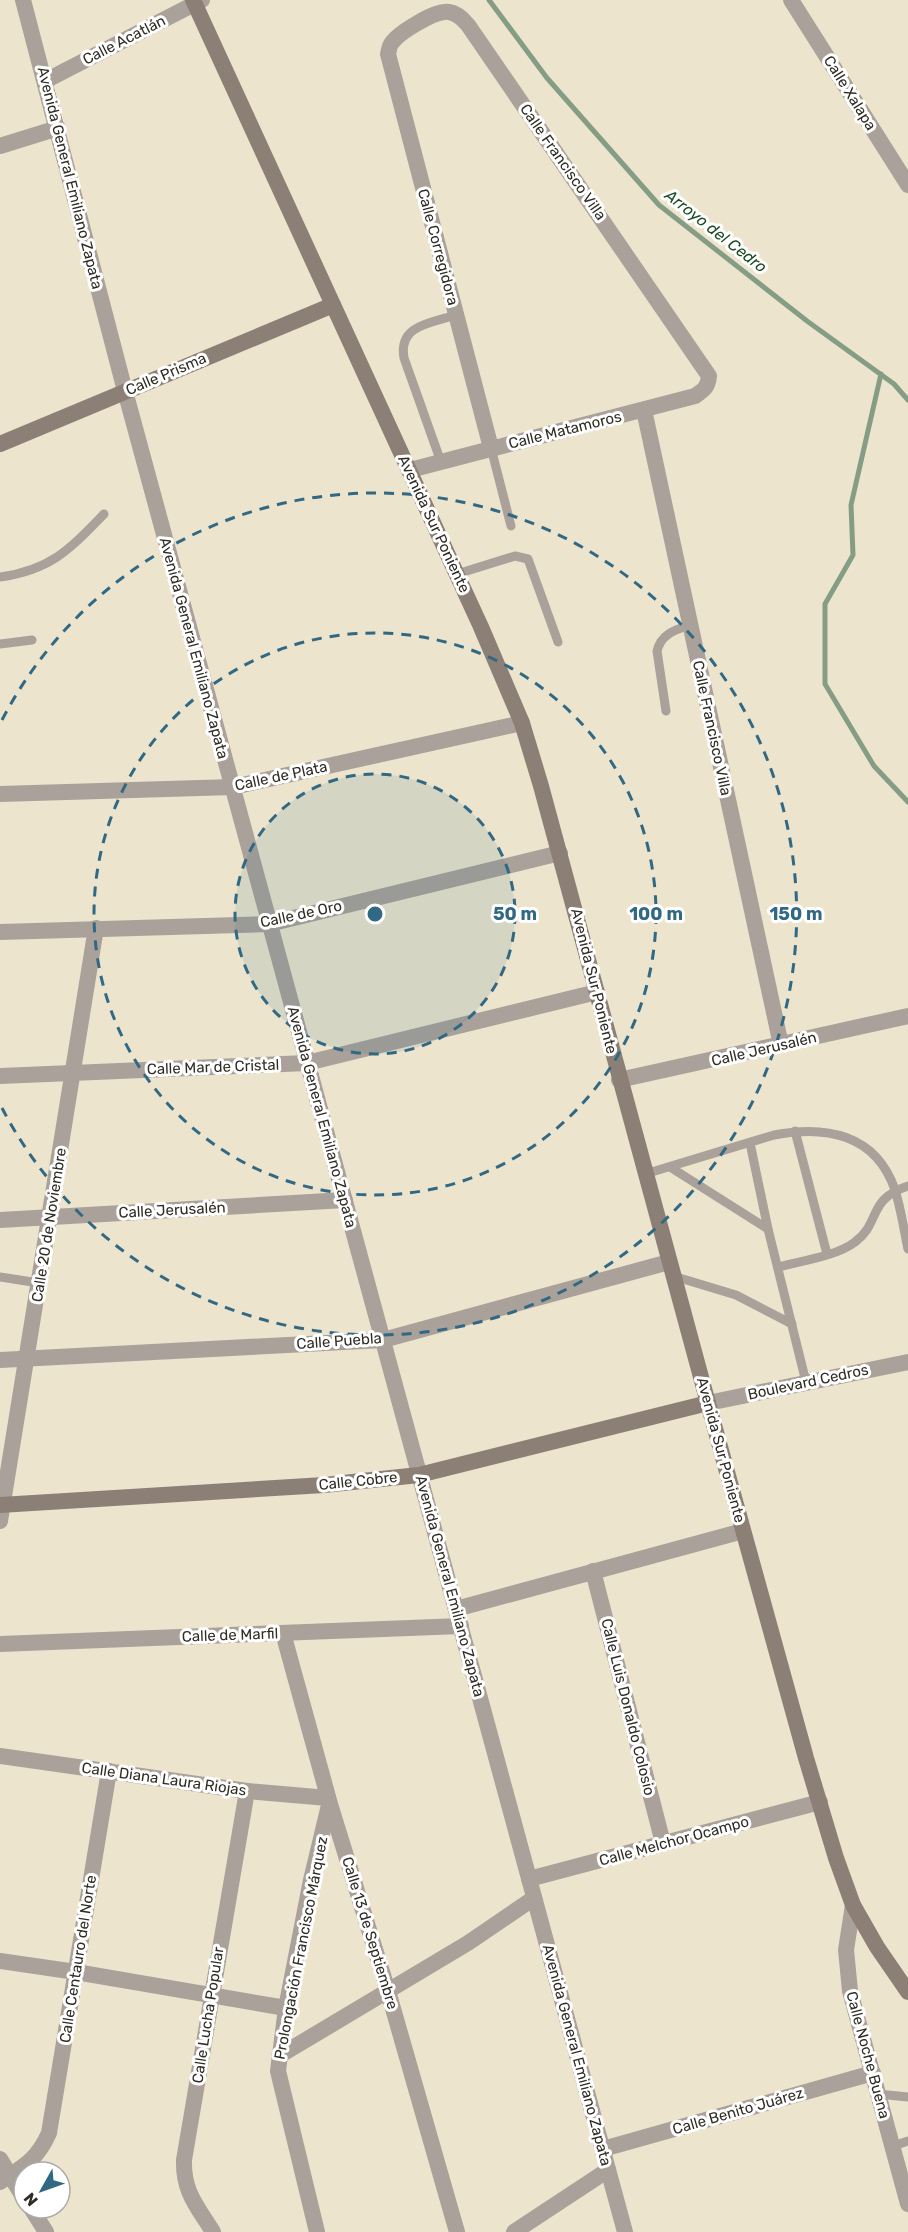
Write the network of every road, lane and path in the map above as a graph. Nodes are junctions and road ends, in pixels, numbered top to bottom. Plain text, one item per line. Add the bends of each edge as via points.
1 (23, 0) edge
2 (791, 0) edge
3 (196, 1) edge
4 (390, 45) joint
5 (45, 81) junction
6 (58, 128) junction
7 (0, 146) edge
8 (908, 186) edge
9 (333, 305) junction
10 (456, 315) junction
11 (710, 376) joint
12 (125, 392) junction
13 (644, 410) junction
14 (0, 444) edge
15 (491, 448) junction
16 (441, 462) junction
17 (410, 470) junction
18 (104, 514) dead end
19 (512, 526) dead end
20 (457, 574) junction
21 (0, 577) edge
22 (690, 625) junction
23 (32, 640) dead end
24 (558, 642) dead end
25 (0, 644) edge
26 (666, 711) dead end
27 (522, 723) junction
28 (232, 788) junction
29 (0, 794) edge
30 (560, 853) junction
31 (268, 924) junction
32 (96, 928) junction
33 (0, 932) edge
34 (597, 992) junction
35 (908, 1016) edge
36 (781, 1045) junction
37 (308, 1063) junction
38 (74, 1072) junction
39 (0, 1076) edge
40 (619, 1080) junction
41 (795, 1131) junction
42 (750, 1143) junction
43 (669, 1167) junction
44 (645, 1174) junction
45 (908, 1186) edge
46 (895, 1190) junction
47 (345, 1200) junction
48 (50, 1217) junction
49 (0, 1220) edge
50 (768, 1229) junction
51 (908, 1249) edge
52 (827, 1254) junction
53 (779, 1267) junction
54 (671, 1269) junction
55 (0, 1277) edge
56 (39, 1282) junction
57 (792, 1324) junction
58 (383, 1340) junction
59 (27, 1358) junction
60 (0, 1360) edge
61 (908, 1362) edge
62 (806, 1382) junction
63 (708, 1404) junction
64 (419, 1475) junction
65 (1, 1511) edge
66 (743, 1531) junction
67 (593, 1571) junction
68 (456, 1609) junction
69 (460, 1626) junction
70 (283, 1633) junction
71 (0, 1644) edge
72 (0, 1756) edge
73 (109, 1771) junction
74 (247, 1791) junction
75 (329, 1801) junction
76 (819, 1802) junction
77 (663, 1844) junction
78 (529, 1879) junction
79 (534, 1898) junction
80 (853, 1905) junction
81 (0, 1961) edge
82 (76, 1972) junction
83 (388, 1991) junction
84 (908, 1992) edge
85 (211, 1994) junction
86 (286, 2008) junction
87 (279, 2056) junction
88 (873, 2073) junction
89 (878, 2094) junction
90 (908, 2097) edge
91 (900, 2144) edge
92 (603, 2149) junction
93 (0, 2159) edge
94 (608, 2170) junction
95 (5, 2178) edge
96 (908, 2204) edge
97 (213, 2232) edge
98 (317, 2232) edge
99 (457, 2232) edge
100 (514, 2232) edge
101 (625, 2232) edge

1 - 5 street, Avenida General Emiliano Zapata
2 - 8 street, Calle Xalapa
3 - 5 street, Calle Acatlán
3 - 9 main road, Avenida Sur Poniente
4 - 10 street, Calle Corregidora via 389,63
4 - 11 street, Calle Francisco Villa via 434,14 452,12 462,18
5 - 6 street, Avenida General Emiliano Zapata
6 - 7 street
6 - 12 street, Avenida General Emiliano Zapata
9 - 12 main road, Calle Prisma
9 - 17 main road, Avenida Sur Poniente
10 - 15 street, Calle Corregidora
10 - 16 lane via 412,330 402,346
11 - 13 street, Calle Matamoros via 705,390 695,396
12 - 14 main road, Calle Prisma
12 - 28 street, Avenida General Emiliano Zapata
13 - 15 street, Calle Matamoros
13 - 22 street, Calle Francisco Villa
15 - 16 street, Calle Matamoros
15 - 19 lane
16 - 17 street, Calle Matamoros
17 - 20 main road, Avenida Sur Poniente
18 - 21 lane via 54,561 22,574
20 - 24 lane via 515,556 528,560
20 - 27 main road, Avenida Sur Poniente
22 - 26 lane via 672,631 659,642
22 - 36 street, Calle Francisco Villa
23 - 25 lane
27 - 28 street, Calle de Plata
27 - 30 main road, Avenida Sur Poniente
28 - 29 street, Calle de Plata
28 - 31 street, Avenida General Emiliano Zapata
30 - 31 street, Calle de Oro
30 - 34 main road, Avenida Sur Poniente
31 - 32 street, Calle de Oro
31 - 37 street, Avenida General Emiliano Zapata
32 - 33 street, Calle de Oro
32 - 38 street, Calle 20 de Noviembre
34 - 37 street, Calle Mar de Cristal
34 - 40 main road, Avenida Sur Poniente
35 - 36 street, Calle Jerusalén
36 - 40 street, Calle Jerusalén
37 - 38 street, Calle Mar de Cristal
37 - 47 street, Avenida General Emiliano Zapata
38 - 39 street, Calle Mar de Cristal
38 - 48 street, Calle 20 de Noviembre
40 - 44 main road, Avenida Sur Poniente
41 - 42 lane
41 - 46 lane via 825,1131 848,1137 869,1150
41 - 52 lane
42 - 43 lane
42 - 50 lane
43 - 44 lane
43 - 50 lane
44 - 54 main road, Avenida Sur Poniente
45 - 46 lane
46 - 51 lane
46 - 52 lane via 878,1206 862,1237
47 - 48 street, Calle Jerusalén
47 - 58 street, Avenida General Emiliano Zapata
48 - 49 street, Calle Jerusalén
48 - 56 street, Calle 20 de Noviembre
50 - 53 lane
52 - 53 lane
53 - 57 lane
54 - 57 lane via 736,1295
54 - 58 street, Calle Puebla
54 - 63 main road, Avenida Sur Poniente
55 - 56 lane
56 - 59 street, Calle 20 de Noviembre
57 - 62 lane
58 - 59 street, Calle Puebla
58 - 64 street, Avenida General Emiliano Zapata
59 - 60 street, Calle Puebla
59 - 65 street, Calle 20 de Noviembre
61 - 62 street, Boulevard Cedros
62 - 63 street, Boulevard Cedros
63 - 64 main road, Calle Cobre
63 - 66 main road, Avenida Sur Poniente
64 - 65 main road, Calle Cobre
64 - 68 street, Avenida General Emiliano Zapata
66 - 67 street
66 - 76 main road, Avenida Sur Poniente
67 - 68 street
67 - 77 street, Calle Luis Donaldo Colosio
68 - 69 street, Avenida General Emiliano Zapata
69 - 70 street, Calle de Marfil
69 - 78 street, Avenida General Emiliano Zapata
70 - 71 street, Calle de Marfil
70 - 75 street, Calle 13 de Septiembre
72 - 73 street, Calle Diana Laura Riojas
73 - 74 street, Calle Diana Laura Riojas
73 - 82 street, Calle Centauro del Norte
74 - 75 street, Calle Diana Laura Riojas
74 - 85 street, Calle Lucha Popular
75 - 83 street, Calle 13 de Septiembre
75 - 86 street, Prolongación Francisco Márquez
76 - 77 street, Calle Melchor Ocampo
76 - 80 main road, Avenida Sur Poniente
77 - 78 street, Calle Melchor Ocampo
78 - 79 street, Avenida General Emiliano Zapata
79 - 83 street
79 - 92 street, Avenida General Emiliano Zapata
80 - 84 main road, Avenida Sur Poniente
80 - 88 street, Calle Noche Buena via 847,1969
81 - 82 street
82 - 85 street
82 - 95 street, Calle Centauro del Norte via 49,2133 34,2159
83 - 87 street
83 - 99 street, Calle 13 de Septiembre
85 - 86 street
85 - 97 street, Calle Lucha Popular via 183,2178
86 - 87 street, Prolongación Francisco Márquez
87 - 98 street, Prolongación Francisco Márquez via 280,2087
88 - 89 street, Calle Noche Buena
88 - 92 street, Calle Benito Juárez
89 - 90 lane
89 - 91 street, Calle Noche Buena
91 - 96 street, Calle Noche Buena
92 - 94 street, Avenida General Emiliano Zapata
93 - 95 street
94 - 100 street
94 - 101 street, Avenida General Emiliano Zapata

